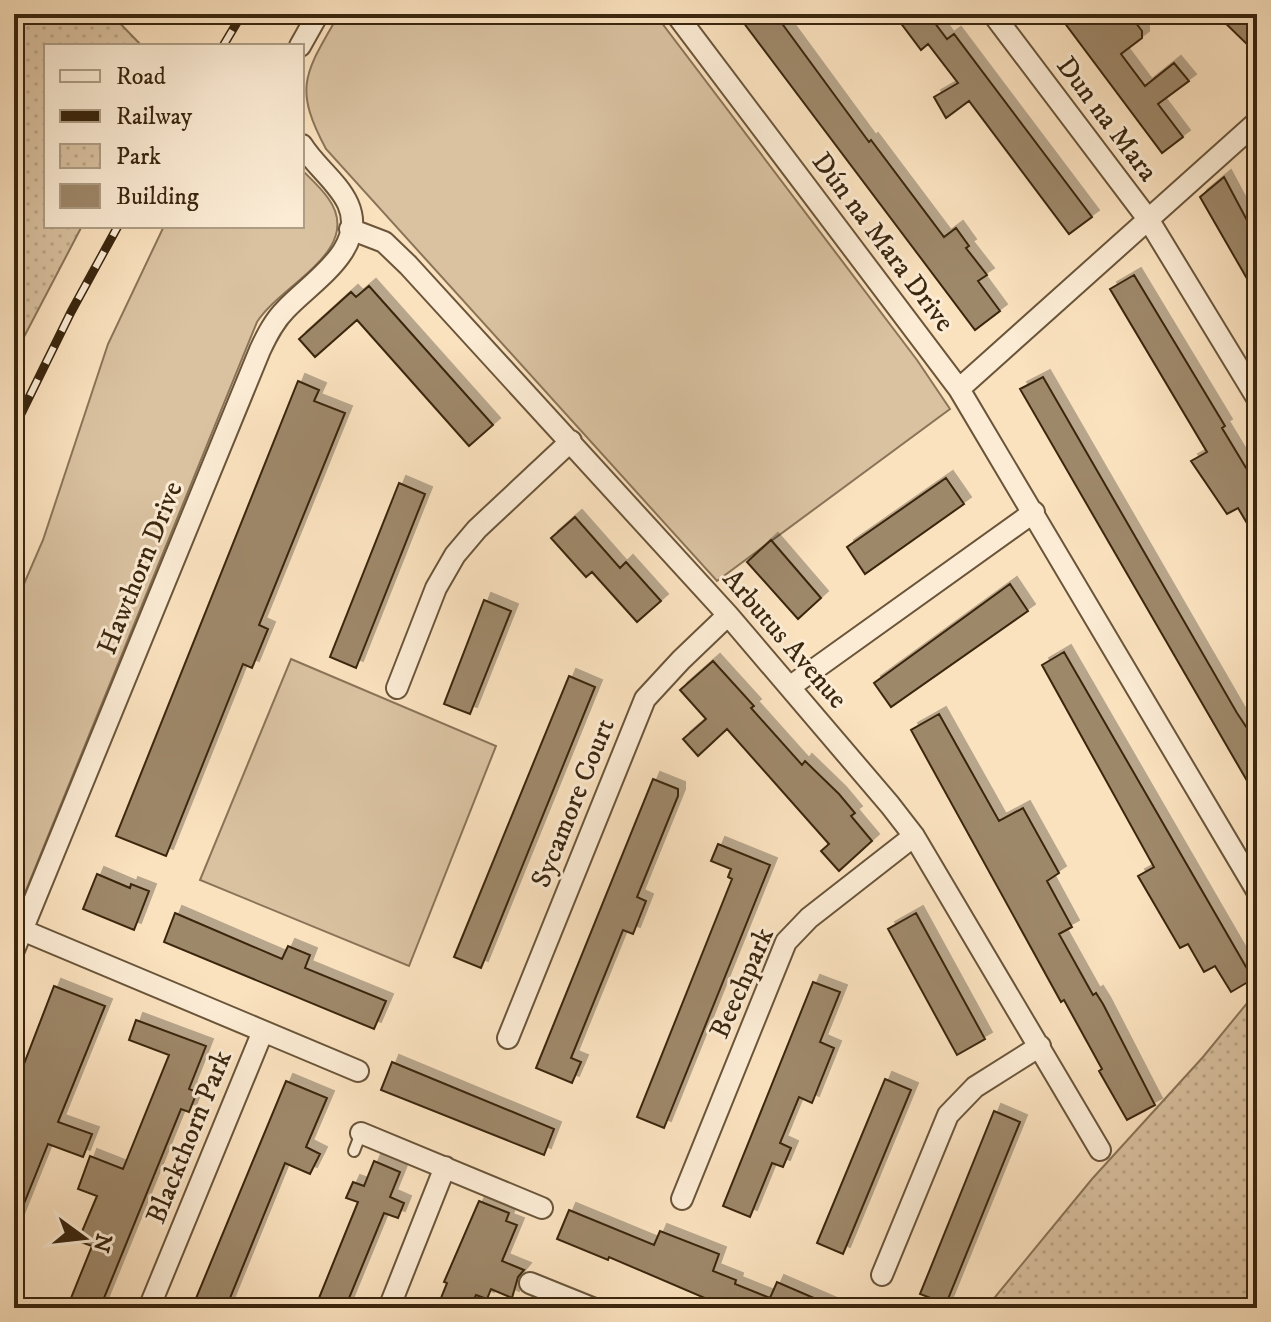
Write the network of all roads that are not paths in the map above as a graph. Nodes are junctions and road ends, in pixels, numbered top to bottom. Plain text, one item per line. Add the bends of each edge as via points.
1 (318, 14) edge
2 (676, 14) edge
3 (993, 14) edge
4 (301, 44) edge
5 (1257, 122) edge
6 (304, 148) edge
7 (1148, 219) junction
8 (350, 229) junction
9 (959, 389) junction
10 (1257, 398) edge
11 (571, 441) junction
12 (1034, 512) junction
13 (728, 615) junction
14 (791, 686) junction
15 (397, 688) dead end
16 (914, 836) junction
17 (1257, 891) edge
18 (22, 930) junction
19 (14, 950) edge
20 (263, 1031) junction
21 (508, 1038) dead end
22 (1040, 1046) junction
23 (358, 1071) dead end
24 (358, 1142) dead end
25 (1100, 1150) dead end
26 (445, 1167) junction
27 (682, 1199) dead end
28 (542, 1208) dead end
29 (882, 1275) dead end
30 (530, 1283) dead end
31 (149, 1308) edge
32 (389, 1308) edge
33 (592, 1308) edge

1 - 4 street
2 - 9 street, Dún na Mara Drive
3 - 7 street, Dun na Mara
5 - 7 street, Dun na Mara
6 - 8 street via 348,203
7 - 9 street, Dun na Mara
7 - 10 street, Dun na Mara
8 - 11 street, Arbutus Avenue via 396,252
8 - 18 street, Hawthorn Drive via 337,261 274,322 260,350
9 - 12 street, Dún na Mara Drive
11 - 13 street, Arbutus Avenue
11 - 15 street via 455,555 436,588
12 - 14 street
12 - 17 street, Dún na Mara Drive
13 - 14 street, Arbutus Avenue
13 - 21 street, Sycamore Court via 645,699
14 - 16 street, Arbutus Avenue
16 - 22 street, Arbutus Avenue
16 - 27 street, Beechpark via 786,942
18 - 19 street, Hawthorn Drive
18 - 20 street, Blackthorn Park
20 - 23 street, Blackthorn Park
20 - 31 street, Blackthorn Park
22 - 25 street, Arbutus Avenue
22 - 29 street via 975,1087 948,1115
24 - 26 street
26 - 28 street
26 - 32 street
30 - 33 street

